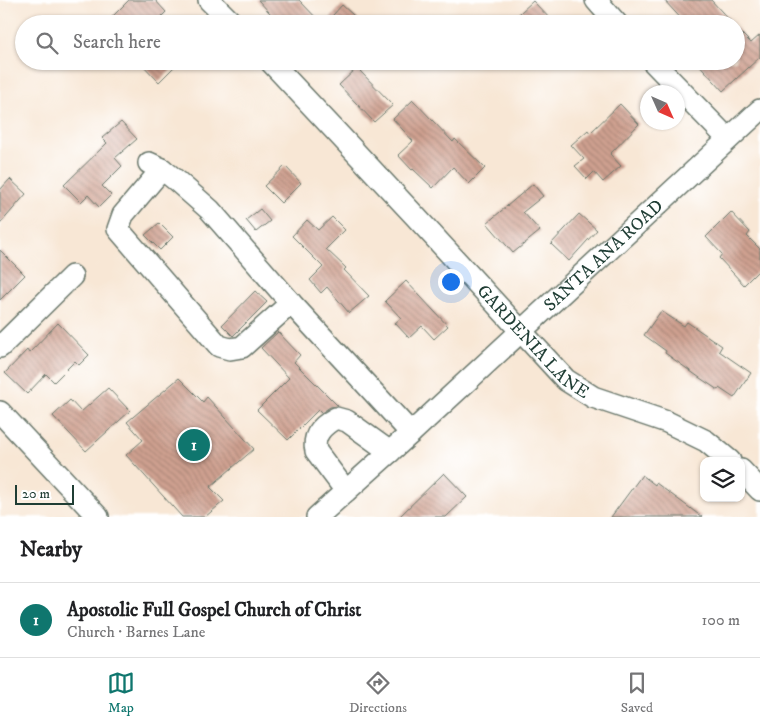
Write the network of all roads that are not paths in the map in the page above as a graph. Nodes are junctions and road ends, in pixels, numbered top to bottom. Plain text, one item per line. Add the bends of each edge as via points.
1 (209, 0) edge
2 (596, 0) edge
3 (224, 15) edge
4 (609, 15) edge
5 (278, 70) edge
6 (661, 70) edge
7 (760, 110) edge
8 (728, 139) junction
9 (72, 276) dead end
10 (291, 303) junction
11 (521, 331) junction
12 (0, 347) edge
13 (0, 412) edge
14 (411, 433) junction
15 (390, 452) junction
16 (725, 457) edge
17 (745, 474) edge
18 (760, 490) edge
19 (346, 491) junction
20 (98, 517) edge
21 (318, 517) edge

1 - 3 street
2 - 4 street
5 - 11 street, GARDENIA LANE
6 - 8 street
7 - 8 street, SANTA ANA ROAD
8 - 11 street, SANTA ANA ROAD
9 - 12 street
10 - 10 street via 210,210 155,166 123,215 118,229 219,346 230,350 242,347
10 - 14 street
11 - 14 street, SANTA ANA ROAD
11 - 16 street, GARDENIA LANE via 566,380 593,397 668,422 706,441
13 - 20 street
14 - 15 street, SANTA ANA ROAD
15 - 19 street, SANTA ANA ROAD
15 - 19 street via 347,421 336,418 320,429 315,438 316,451
17 - 18 street
19 - 21 street, SANTA ANA ROAD

